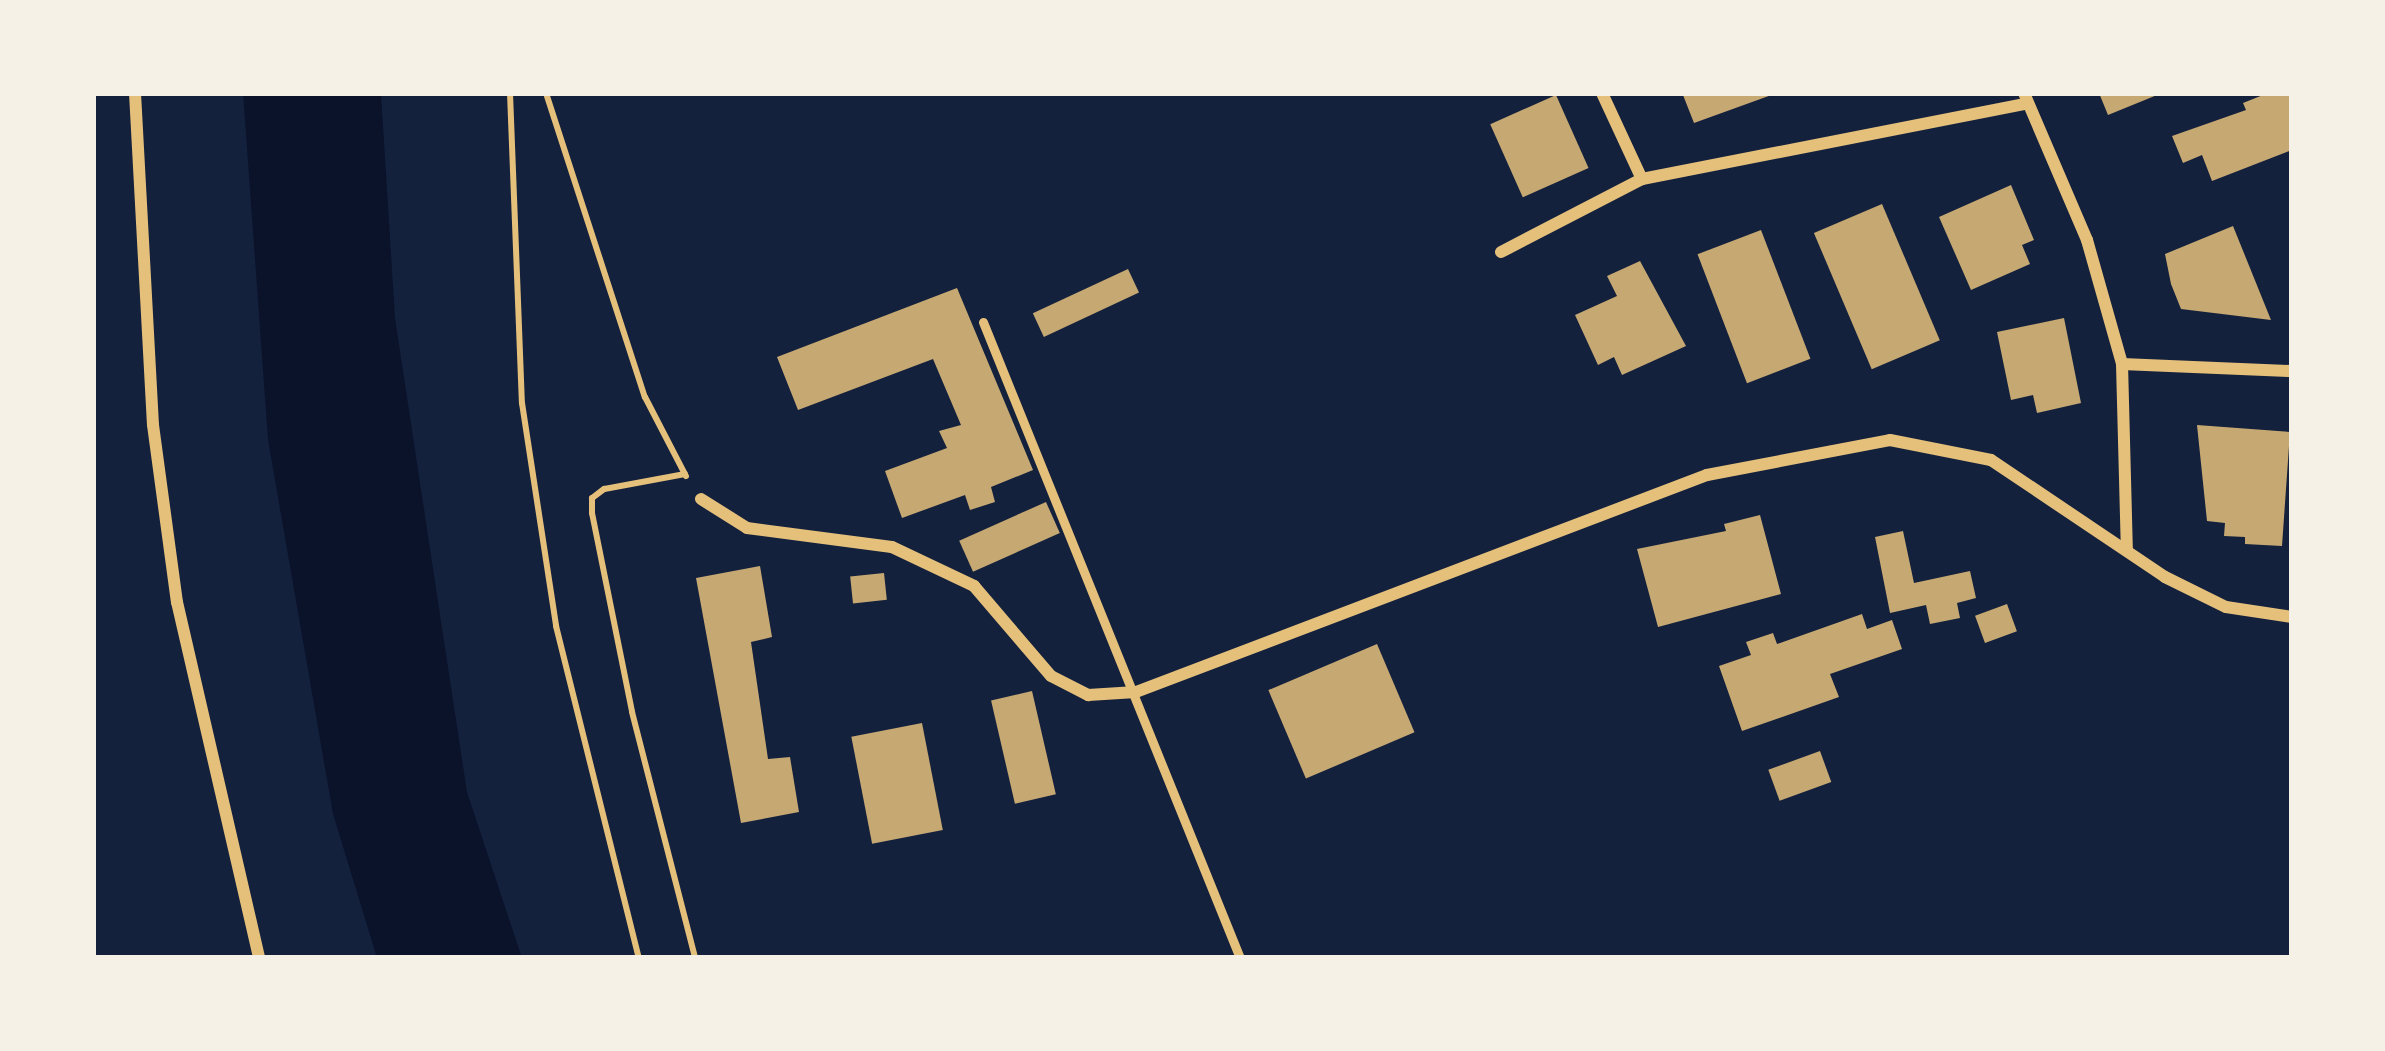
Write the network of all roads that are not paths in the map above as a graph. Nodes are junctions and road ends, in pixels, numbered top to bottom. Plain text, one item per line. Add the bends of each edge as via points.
1 (135, 93) edge
2 (1602, 93) edge
3 (2026, 98) edge
4 (1642, 179) junction
5 (1502, 252) dead end
6 (983, 322) dead end
7 (2122, 364) junction
8 (2292, 371) edge
9 (701, 499) road end
10 (2127, 549) junction
11 (2292, 617) edge
12 (1136, 692) junction
13 (259, 958) edge
14 (1240, 958) edge

1 - 13 street via 153,425 177,602
2 - 4 street
3 - 4 street
3 - 7 street via 2087,240
4 - 5 street
6 - 12 lane
7 - 8 street
7 - 10 street
9 - 12 street via 746,527 892,548 974,586 1051,676 1088,695
10 - 11 street via 2226,607
10 - 12 street via 1991,460 1890,440 1707,475
12 - 14 lane via 1156,736 1153,757

